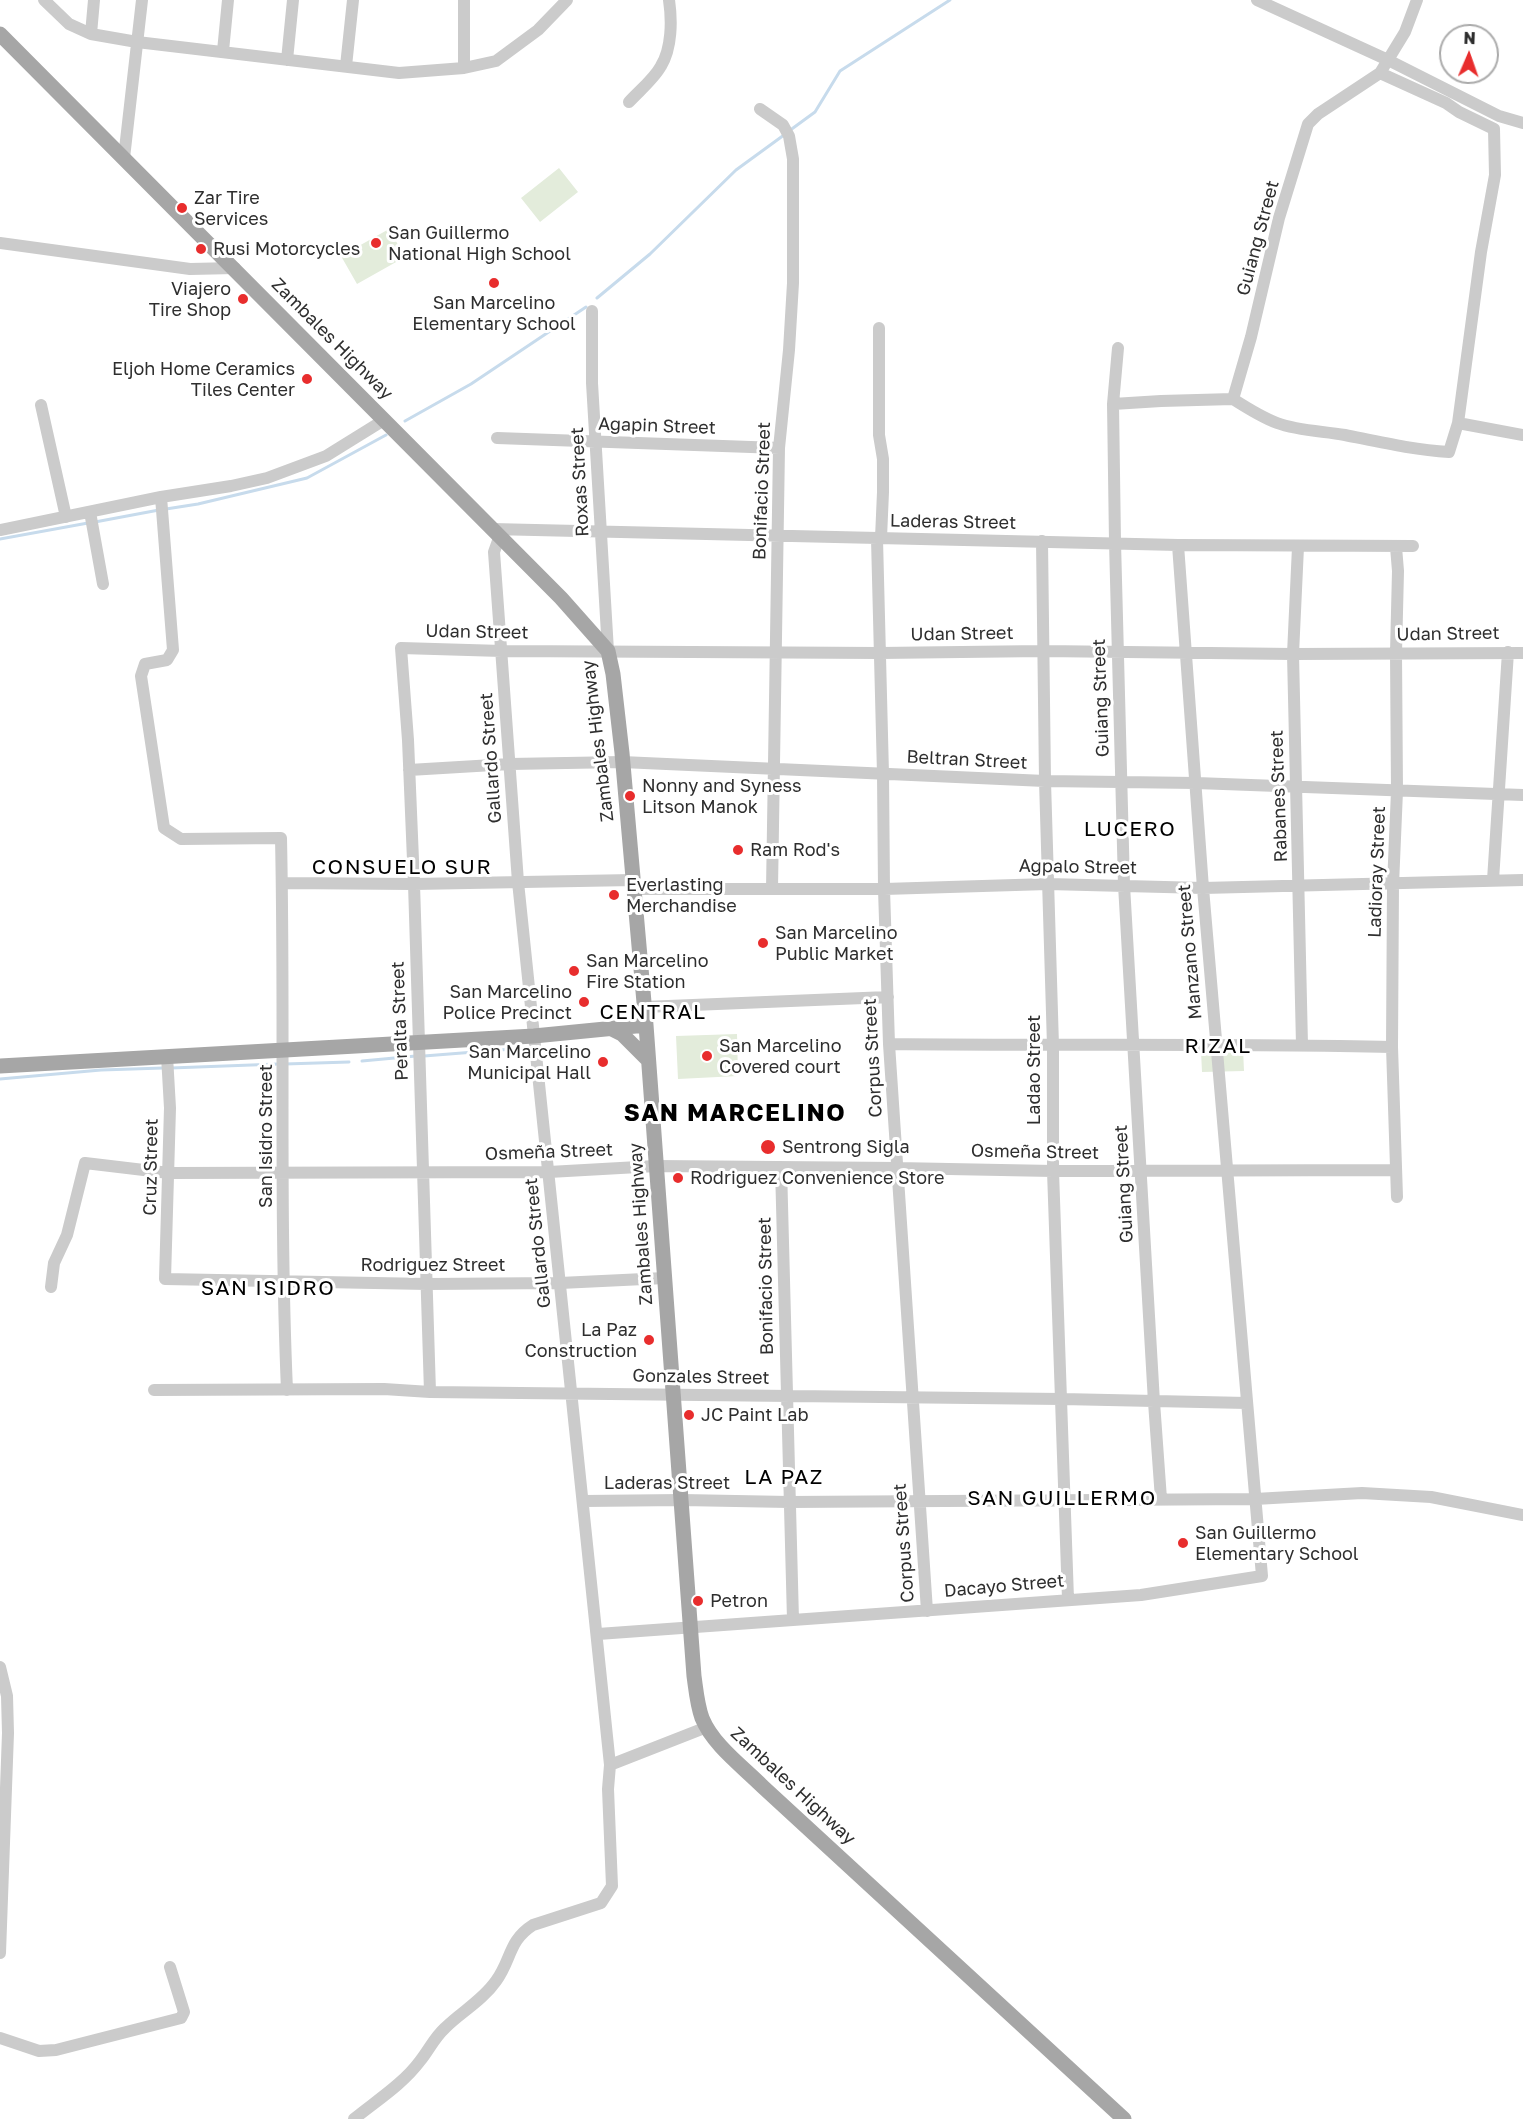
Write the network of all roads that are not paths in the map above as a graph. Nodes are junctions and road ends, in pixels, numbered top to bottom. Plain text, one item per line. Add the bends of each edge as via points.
1 (44, 0) edge
2 (94, 0) edge
3 (142, 0) edge
4 (228, 0) edge
5 (292, 0) edge
6 (353, 0) edge
7 (464, 0) edge
8 (567, 0) edge
9 (669, 0) edge
10 (1257, 0) edge
11 (1417, 0) edge
12 (0, 34) edge
13 (91, 34) junction
14 (137, 42) junction
15 (223, 51) junction
16 (287, 60) junction
17 (1389, 60) junction
18 (346, 66) junction
19 (464, 68) junction
20 (1380, 72) junction
21 (629, 102) dead end
22 (760, 109) dead end
23 (1499, 116) junction
24 (1523, 123) edge
25 (1494, 129) junction
26 (124, 158) junction
27 (0, 243) edge
28 (234, 268) junction
29 (592, 311) dead end
30 (879, 328) dead end
31 (1118, 348) dead end
32 (1233, 399) junction
33 (1113, 404) junction
34 (41, 405) dead end
35 (384, 420) junction
36 (1458, 423) junction
37 (1523, 435) edge
38 (497, 438) dead end
39 (596, 442) junction
40 (779, 448) junction
41 (162, 504) junction
42 (66, 517) junction
43 (92, 520) junction
44 (0, 530) edge
45 (601, 531) junction
46 (496, 534) junction
47 (778, 536) junction
48 (879, 538) junction
49 (1042, 541) junction
50 (1115, 542) junction
51 (1178, 545) junction
52 (1413, 546) dead end
53 (1298, 547) junction
54 (1396, 547) junction
55 (103, 584) dead end
56 (401, 648) joint
57 (502, 651) junction
58 (608, 651) junction
59 (776, 651) junction
60 (1043, 651) junction
61 (1118, 652) junction
62 (1508, 652) junction
63 (880, 653) junction
64 (1187, 653) junction
65 (1396, 653) junction
66 (1523, 653) edge
67 (1293, 654) junction
68 (622, 762) junction
69 (510, 764) junction
70 (409, 770) junction
71 (774, 770) junction
72 (883, 774) junction
73 (1045, 782) junction
74 (1122, 782) junction
75 (1196, 783) junction
76 (1297, 786) junction
77 (1397, 791) junction
78 (1499, 795) junction
79 (1523, 795) edge
80 (1493, 880) junction
81 (1523, 880) edge
82 (518, 882) junction
83 (282, 883) junction
84 (414, 884) junction
85 (633, 884) junction
86 (1048, 884) junction
87 (1125, 885) junction
88 (1393, 885) junction
89 (1299, 886) junction
90 (1203, 888) junction
91 (772, 889) junction
92 (884, 889) junction
93 (888, 997) junction
94 (644, 1007) junction
95 (646, 1025) junction
96 (612, 1029) junction
97 (534, 1036) junction
98 (419, 1042) junction
99 (889, 1044) junction
100 (1216, 1045) junction
101 (1302, 1045) junction
102 (1053, 1046) junction
103 (1133, 1046) junction
104 (1392, 1047) junction
105 (284, 1051) junction
106 (167, 1056) junction
107 (648, 1060) junction
108 (0, 1066) edge
109 (656, 1166) junction
110 (781, 1167) junction
111 (897, 1168) junction
112 (1141, 1170) junction
113 (1396, 1170) junction
114 (1053, 1171) junction
115 (1227, 1171) junction
116 (423, 1172) junction
117 (549, 1172) junction
118 (170, 1173) junction
119 (284, 1174) junction
120 (1398, 1197) dead end
121 (665, 1278) junction
122 (165, 1279) joint
123 (282, 1281) junction
124 (560, 1283) junction
125 (427, 1284) junction
126 (51, 1287) dead end
127 (154, 1390) dead end
128 (287, 1390) junction
129 (430, 1392) junction
130 (570, 1394) junction
131 (674, 1394) junction
132 (786, 1397) junction
133 (913, 1398) junction
134 (1062, 1399) junction
135 (1154, 1402) junction
136 (1247, 1403) junction
137 (1161, 1499) junction
138 (1255, 1499) junction
139 (682, 1500) junction
140 (919, 1500) junction
141 (1064, 1500) junction
142 (584, 1501) junction
143 (789, 1502) junction
144 (1523, 1515) edge
145 (1068, 1599) junction
146 (927, 1611) junction
147 (793, 1620) junction
148 (690, 1626) junction
149 (598, 1634) junction
150 (0, 1667) edge
151 (707, 1727) junction
152 (610, 1765) junction
153 (0, 1953) edge
154 (170, 1967) dead end
155 (0, 2038) edge
156 (354, 2119) edge
157 (1124, 2119) edge

1 - 13 street via 69,24
2 - 13 street
3 - 14 street
4 - 15 street
5 - 16 street
6 - 18 street
7 - 19 street
8 - 19 street via 538,30 496,62
9 - 21 street via 669,43 661,66
10 - 17 street
11 - 17 street, Guiang Street
12 - 26 main road, Zambales Highway
13 - 14 street
14 - 15 street
14 - 26 street
15 - 16 street
16 - 18 street
17 - 20 street, Guiang Street
17 - 23 street
18 - 19 street via 399,73
20 - 25 street
20 - 32 street, Guiang Street via 1308,124 1279,218
22 - 40 street, Bonifacio Street via 783,125 793,159 793,282
23 - 24 street
23 - 25 street
25 - 36 street via 1494,175
26 - 28 main road, Zambales Highway
27 - 28 street via 190,270
28 - 35 main road, Zambales Highway
29 - 39 street, Roxas Street
30 - 48 street, Corpus Street via 883,492
31 - 33 street, Guiang Street
32 - 33 street
32 - 36 street via 1278,423 1426,450 1449,452
33 - 50 street, Guiang Street
34 - 42 street
35 - 41 street via 326,456 267,478
35 - 46 main road, Zambales Highway
36 - 37 street
38 - 39 street, Agapin Street
39 - 40 street, Agapin Street
39 - 45 street, Roxas Street
40 - 47 street, Bonifacio Street
41 - 43 street
41 - 83 street, San Isidro Street via 173,650 167,660 145,664 141,676 164,828 182,839 281,838
42 - 43 street
42 - 44 street
43 - 55 street
45 - 46 street, Laderas Street
45 - 47 street, Laderas Street
45 - 58 street, Roxas Street
46 - 57 street, Gallardo Street
46 - 58 main road, Zambales Highway
47 - 48 street, Laderas Street
47 - 59 street, Bonifacio Street
48 - 49 street, Laderas Street
48 - 63 street, Corpus Street
49 - 50 street, Laderas Street
49 - 60 street, Ladao Street
50 - 51 street, Laderas Street
50 - 61 street, Guiang Street
51 - 53 street, Laderas Street
51 - 64 street, Manzano Street
52 - 54 street, Laderas Street
53 - 54 street, Laderas Street
53 - 67 street, Rabanes Street
54 - 65 street, Ladioray Street
56 - 57 street, Udan Street
56 - 70 street, Peralta Street
57 - 58 street, Udan Street
57 - 69 street, Gallardo Street
58 - 59 street, Udan Street
58 - 68 main road, Zambales Highway
59 - 63 street, Udan Street
59 - 71 street, Bonifacio Street
60 - 61 street, Udan Street
60 - 63 street, Udan Street
60 - 73 street, Ladao Street
61 - 64 street, Udan Street
61 - 74 street, Guiang Street
62 - 65 street, Udan Street
62 - 66 street, Udan Street
62 - 78 street
63 - 72 street, Corpus Street
64 - 67 street, Udan Street
64 - 75 street, Manzano Street
65 - 67 street, Udan Street
65 - 77 street, Ladioray Street
67 - 76 street, Rabanes Street
68 - 69 street, Beltran Street
68 - 71 street, Beltran Street
68 - 85 main road, Zambales Highway
69 - 70 street, Beltran Street
69 - 82 street, Gallardo Street
70 - 84 street, Peralta Street
71 - 72 street, Beltran Street
71 - 91 street, Bonifacio Street
72 - 73 street, Beltran Street
72 - 92 street, Corpus Street
73 - 74 street, Beltran Street
73 - 86 street, Ladao Street
74 - 75 street, Beltran Street
74 - 87 street, Guiang Street
75 - 76 street, Beltran Street
75 - 90 street, Manzano Street
76 - 77 street, Beltran Street
76 - 89 street, Rabanes Street
77 - 78 street, Beltran Street
77 - 88 street, Ladioray Street
78 - 79 street, Beltran Street
78 - 80 street
80 - 81 street, Agpalo Street
80 - 88 street, Agpalo Street
82 - 84 street, Agpalo Street
82 - 85 street, Agpalo Street
82 - 97 street, Gallardo Street
83 - 84 street, Agpalo Street
83 - 105 street, San Isidro Street
84 - 98 street, Peralta Street
85 - 91 street, Agpalo Street
85 - 94 main road, Zambales Highway
86 - 87 street, Agpalo Street
86 - 92 street, Agpalo Street
86 - 102 street, Ladao Street
87 - 90 street, Agpalo Street
87 - 103 street, Guiang Street
88 - 89 street, Agpalo Street
88 - 104 street, Ladioray Street
89 - 90 street, Agpalo Street
89 - 101 street, Rabanes Street
90 - 100 street, Manzano Street
91 - 92 street, Agpalo Street
92 - 93 street, Corpus Street
93 - 94 street
93 - 99 street, Corpus Street
94 - 95 main road, Zambales Highway
95 - 96 main road
95 - 107 main road, Zambales Highway
96 - 97 main road
96 - 107 main road
97 - 98 main road
97 - 117 street, Gallardo Street
98 - 105 main road
98 - 116 street, Peralta Street
99 - 102 street
99 - 111 street, Corpus Street
100 - 101 street
100 - 103 street
100 - 115 street, Manzano Street
101 - 104 street
102 - 103 street
102 - 114 street, Ladao Street
103 - 112 street, Guiang Street
104 - 113 street, Ladioray Street
105 - 106 main road
105 - 119 street, San Isidro Street
106 - 108 main road
106 - 118 street, Cruz Street
107 - 109 main road, Zambales Highway
109 - 110 street, Osmeña Street
109 - 117 street, Osmeña Street
109 - 121 main road, Zambales Highway
110 - 111 street, Osmeña Street
110 - 132 street, Bonifacio Street
111 - 114 street, Osmeña Street
111 - 133 street, Corpus Street
112 - 114 street, Osmeña Street
112 - 115 street, Osmeña Street
112 - 135 street, Guiang Street
113 - 115 street, Osmeña Street
113 - 120 street, Ladioray Street
114 - 134 street, Ladao Street
115 - 136 street, Manzano Street
116 - 117 street, Osmeña Street
116 - 119 street, Osmeña Street
116 - 125 street, Peralta Street
117 - 124 street, Gallardo Street
118 - 119 street, Osmeña Street
118 - 122 street, Cruz Street
118 - 126 street, Osmeña Street via 85,1163 67,1235 54,1263
119 - 123 street, San Isidro Street
121 - 124 street, Rodriguez Street
121 - 131 main road, Zambales Highway
122 - 123 street, Rodriguez Street
123 - 125 street, Rodriguez Street
123 - 128 street, San Isidro Street
124 - 125 street, Rodriguez Street
124 - 130 street, Gallardo Street
125 - 129 street, Peralta Street
127 - 128 street, Gonzales Street
128 - 129 street, Gonzales Street
129 - 130 street, Gonzales Street
130 - 131 street, Gonzales Street
130 - 142 street, Gallardo Street
131 - 132 street, Gonzales Street
131 - 139 main road, Zambales Highway
132 - 133 street, Gonzales Street
132 - 143 street, Bonifacio Street
133 - 134 street, Gonzales Street
133 - 140 street, Corpus Street
134 - 135 street, Gonzales Street
134 - 141 street, Ladao Street
135 - 136 street, Gonzales Street
135 - 137 street, Guiang Street
136 - 138 street, Manzano Street
137 - 138 street, Laderas Street
137 - 141 street, Laderas Street
138 - 144 street, Laderas Street via 1362,1493 1431,1497
138 - 145 street, Dacayo Street via 1262,1576 1141,1595
139 - 142 street, Laderas Street
139 - 143 street, Laderas Street
139 - 148 main road, Zambales Highway
140 - 141 street, Laderas Street
140 - 143 street, Laderas Street
140 - 146 street, Corpus Street
141 - 145 street, Ladao Street
142 - 149 street, Gallardo Street
143 - 147 street, Bonifacio Street
145 - 146 street, Dacayo Street
146 - 147 street, Dacayo Street
147 - 148 street, Dacayo Street
148 - 149 street, Dacayo Street
148 - 151 main road, Zambales Highway via 697,1699
149 - 152 street, Gallardo Street
150 - 153 street via 7,1696 8,1733
151 - 152 street
151 - 157 main road, Zambales Highway via 762,1786
152 - 156 street, Gallardo Street via 612,1886 601,1903 524,1931 496,1982 446,2027 402,2080
154 - 155 street via 184,2012 181,2018 56,2050 39,2051

